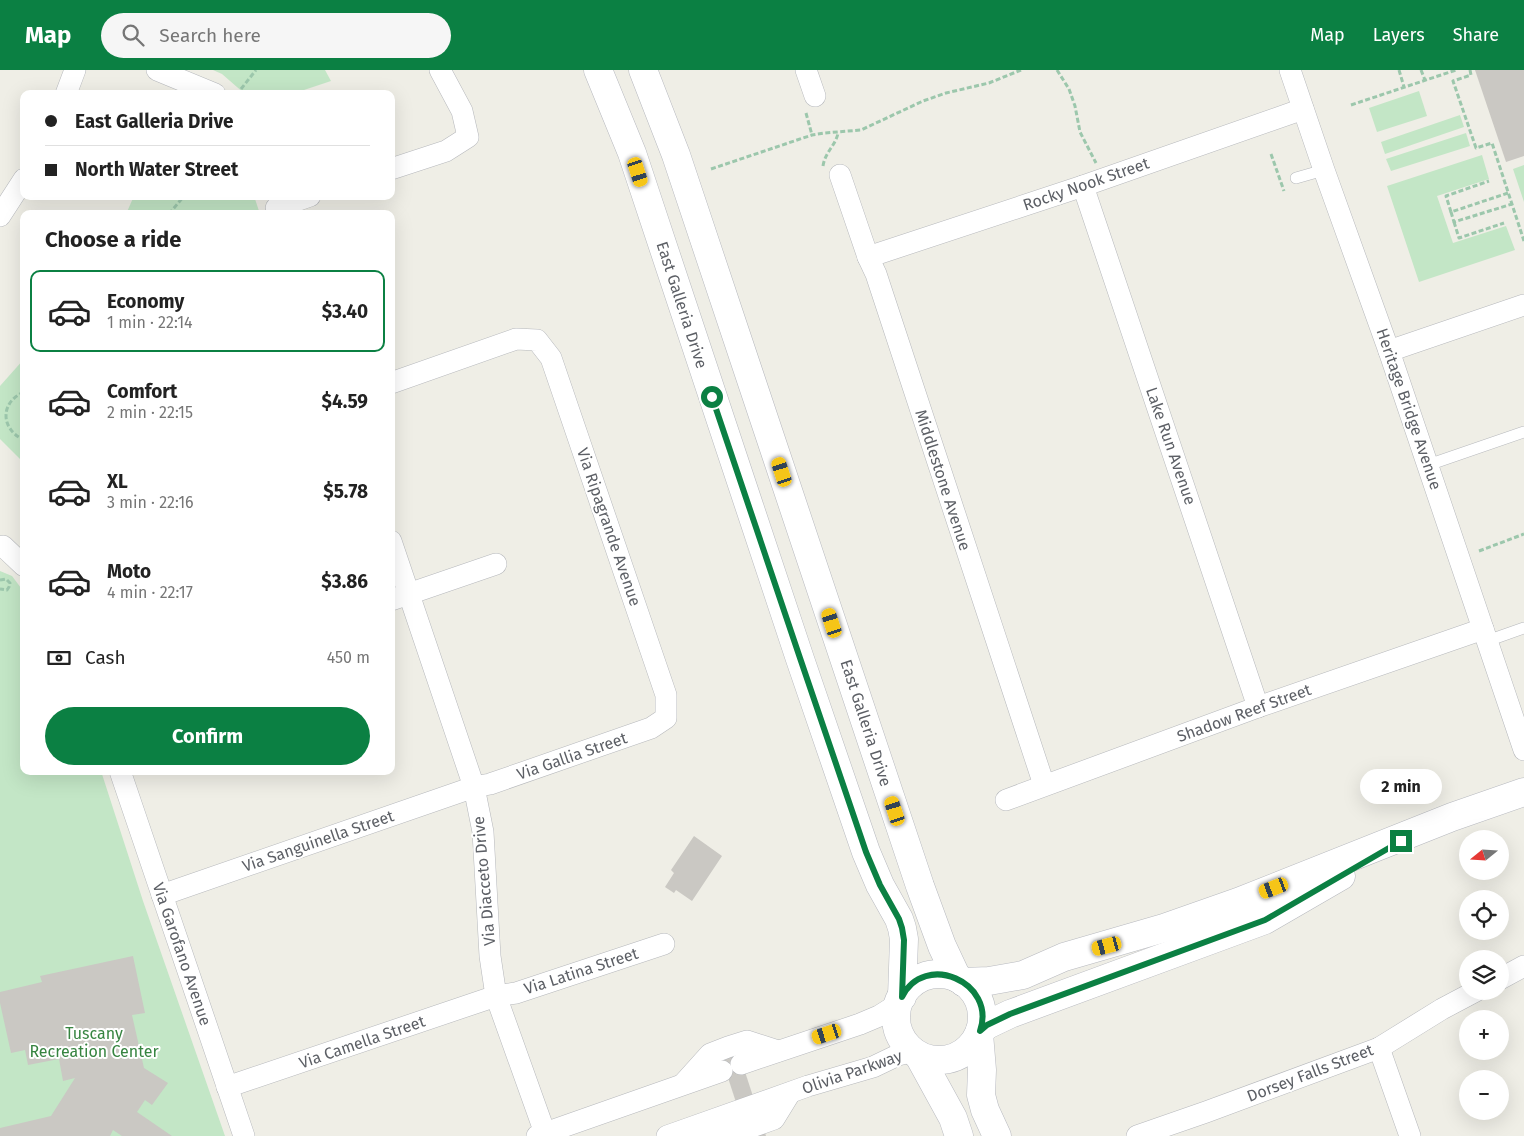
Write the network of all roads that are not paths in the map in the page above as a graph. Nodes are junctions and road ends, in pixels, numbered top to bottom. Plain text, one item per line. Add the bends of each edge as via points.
1 (76, 70) edge
2 (157, 70) edge
3 (440, 70) edge
4 (598, 70) edge
5 (643, 70) edge
6 (806, 70) edge
7 (1290, 70) edge
8 (68, 90) edge
9 (205, 90) edge
10 (810, 102) road end
11 (1303, 109) junction
12 (395, 168) edge
13 (1324, 170) junction
14 (832, 174) road end
15 (1296, 178) dead end
16 (20, 186) edge
17 (1083, 186) junction
18 (296, 200) edge
19 (276, 206) edge
20 (0, 216) edge
21 (868, 257) junction
22 (1524, 305) edge
23 (1389, 351) junction
24 (395, 382) edge
25 (1524, 432) edge
26 (1428, 464) junction
27 (2, 546) edge
28 (20, 562) edge
29 (496, 564) dead end
30 (395, 566) edge
31 (400, 597) edge
32 (1524, 628) edge
33 (1485, 635) junction
34 (1258, 707) junction
35 (666, 718) joint
36 (1523, 746) edge
37 (121, 775) edge
38 (1044, 785) junction
39 (474, 787) junction
40 (1524, 792) edge
41 (1006, 800) dead end
42 (1418, 831) junction
43 (162, 895) junction
44 (664, 944) dead end
45 (1524, 966) edge
46 (1509, 974) edge
47 (960, 980) junction
48 (496, 996) junction
49 (900, 1000) junction
50 (1459, 1000) edge
51 (979, 1032) junction
52 (1379, 1048) junction
53 (778, 1051) junction
54 (916, 1053) junction
55 (682, 1086) junction
56 (227, 1087) junction
57 (1173, 1130) edge
58 (543, 1135) edge
59 (244, 1136) edge
60 (666, 1136) edge
61 (959, 1136) edge
62 (996, 1136) edge
63 (1136, 1136) edge
64 (1410, 1136) edge

1 - 8 street
2 - 9 street
3 - 12 street via 462,111 468,137 446,151
4 - 49 main road, East Galleria Drive via 632,153 866,852 902,928
5 - 47 main road, East Galleria Drive via 676,155 920,886 942,946
6 - 10 street
7 - 11 street, Heritage Bridge Avenue
11 - 13 street, Heritage Bridge Avenue
11 - 17 street, Rocky Nook Street
13 - 15 lane
13 - 23 street, Heritage Bridge Avenue
14 - 21 street, Middlestone Avenue
16 - 20 street
17 - 21 street, Rocky Nook Street
17 - 34 street, Lake Run Avenue
18 - 19 street
21 - 38 street, Middlestone Avenue
22 - 23 street
23 - 26 street, Heritage Bridge Avenue
24 - 35 street, Via Ripagrande Avenue via 516,339 537,340 551,358 663,686
25 - 26 lane
26 - 33 street, Heritage Bridge Avenue
27 - 28 street
29 - 31 street
30 - 31 street, Via Diacceto Drive
31 - 39 street, Via Diacceto Drive
32 - 33 lane
33 - 34 street, Shadow Reef Street
33 - 36 street, Heritage Bridge Avenue
34 - 38 street, Shadow Reef Street
35 - 39 street, Via Gallia Street via 651,728
37 - 43 street, Via Garofano Avenue
38 - 41 street, Shadow Reef Street
39 - 43 street, Via Sanguinella Street
39 - 48 street, Via Diacceto Drive via 483,832 490,956
40 - 42 main road
42 - 47 main road via 1238,902 1064,957 1023,975 989,981
42 - 51 main road via 1265,920 1010,1014
43 - 56 street, Via Garofano Avenue
44 - 48 street, Via Latina Street via 516,993
45 - 46 street
47 - 49 main road via 943,974 929,975 915,981
47 - 51 main road via 978,998 982,1012
48 - 56 street, Via Camella Street
48 - 58 street, Via Diacceto Drive
49 - 53 street via 880,1016
49 - 54 main road via 896,1018 899,1032
50 - 52 street, Dorsey Falls Street
51 - 54 main road via 968,1049 956,1057 929,1059
51 - 62 main road via 981,1095
52 - 57 street, Dorsey Falls Street
52 - 64 street
53 - 55 street
53 - 55 street via 747,1041 728,1047 710,1054
54 - 60 street, Olivia Parkway via 898,1054 873,1067 790,1093 774,1119 735,1133 695,1127
54 - 61 main road via 953,1118
55 - 58 street
56 - 59 street, Via Garofano Avenue
57 - 63 street, Dorsey Falls Street

